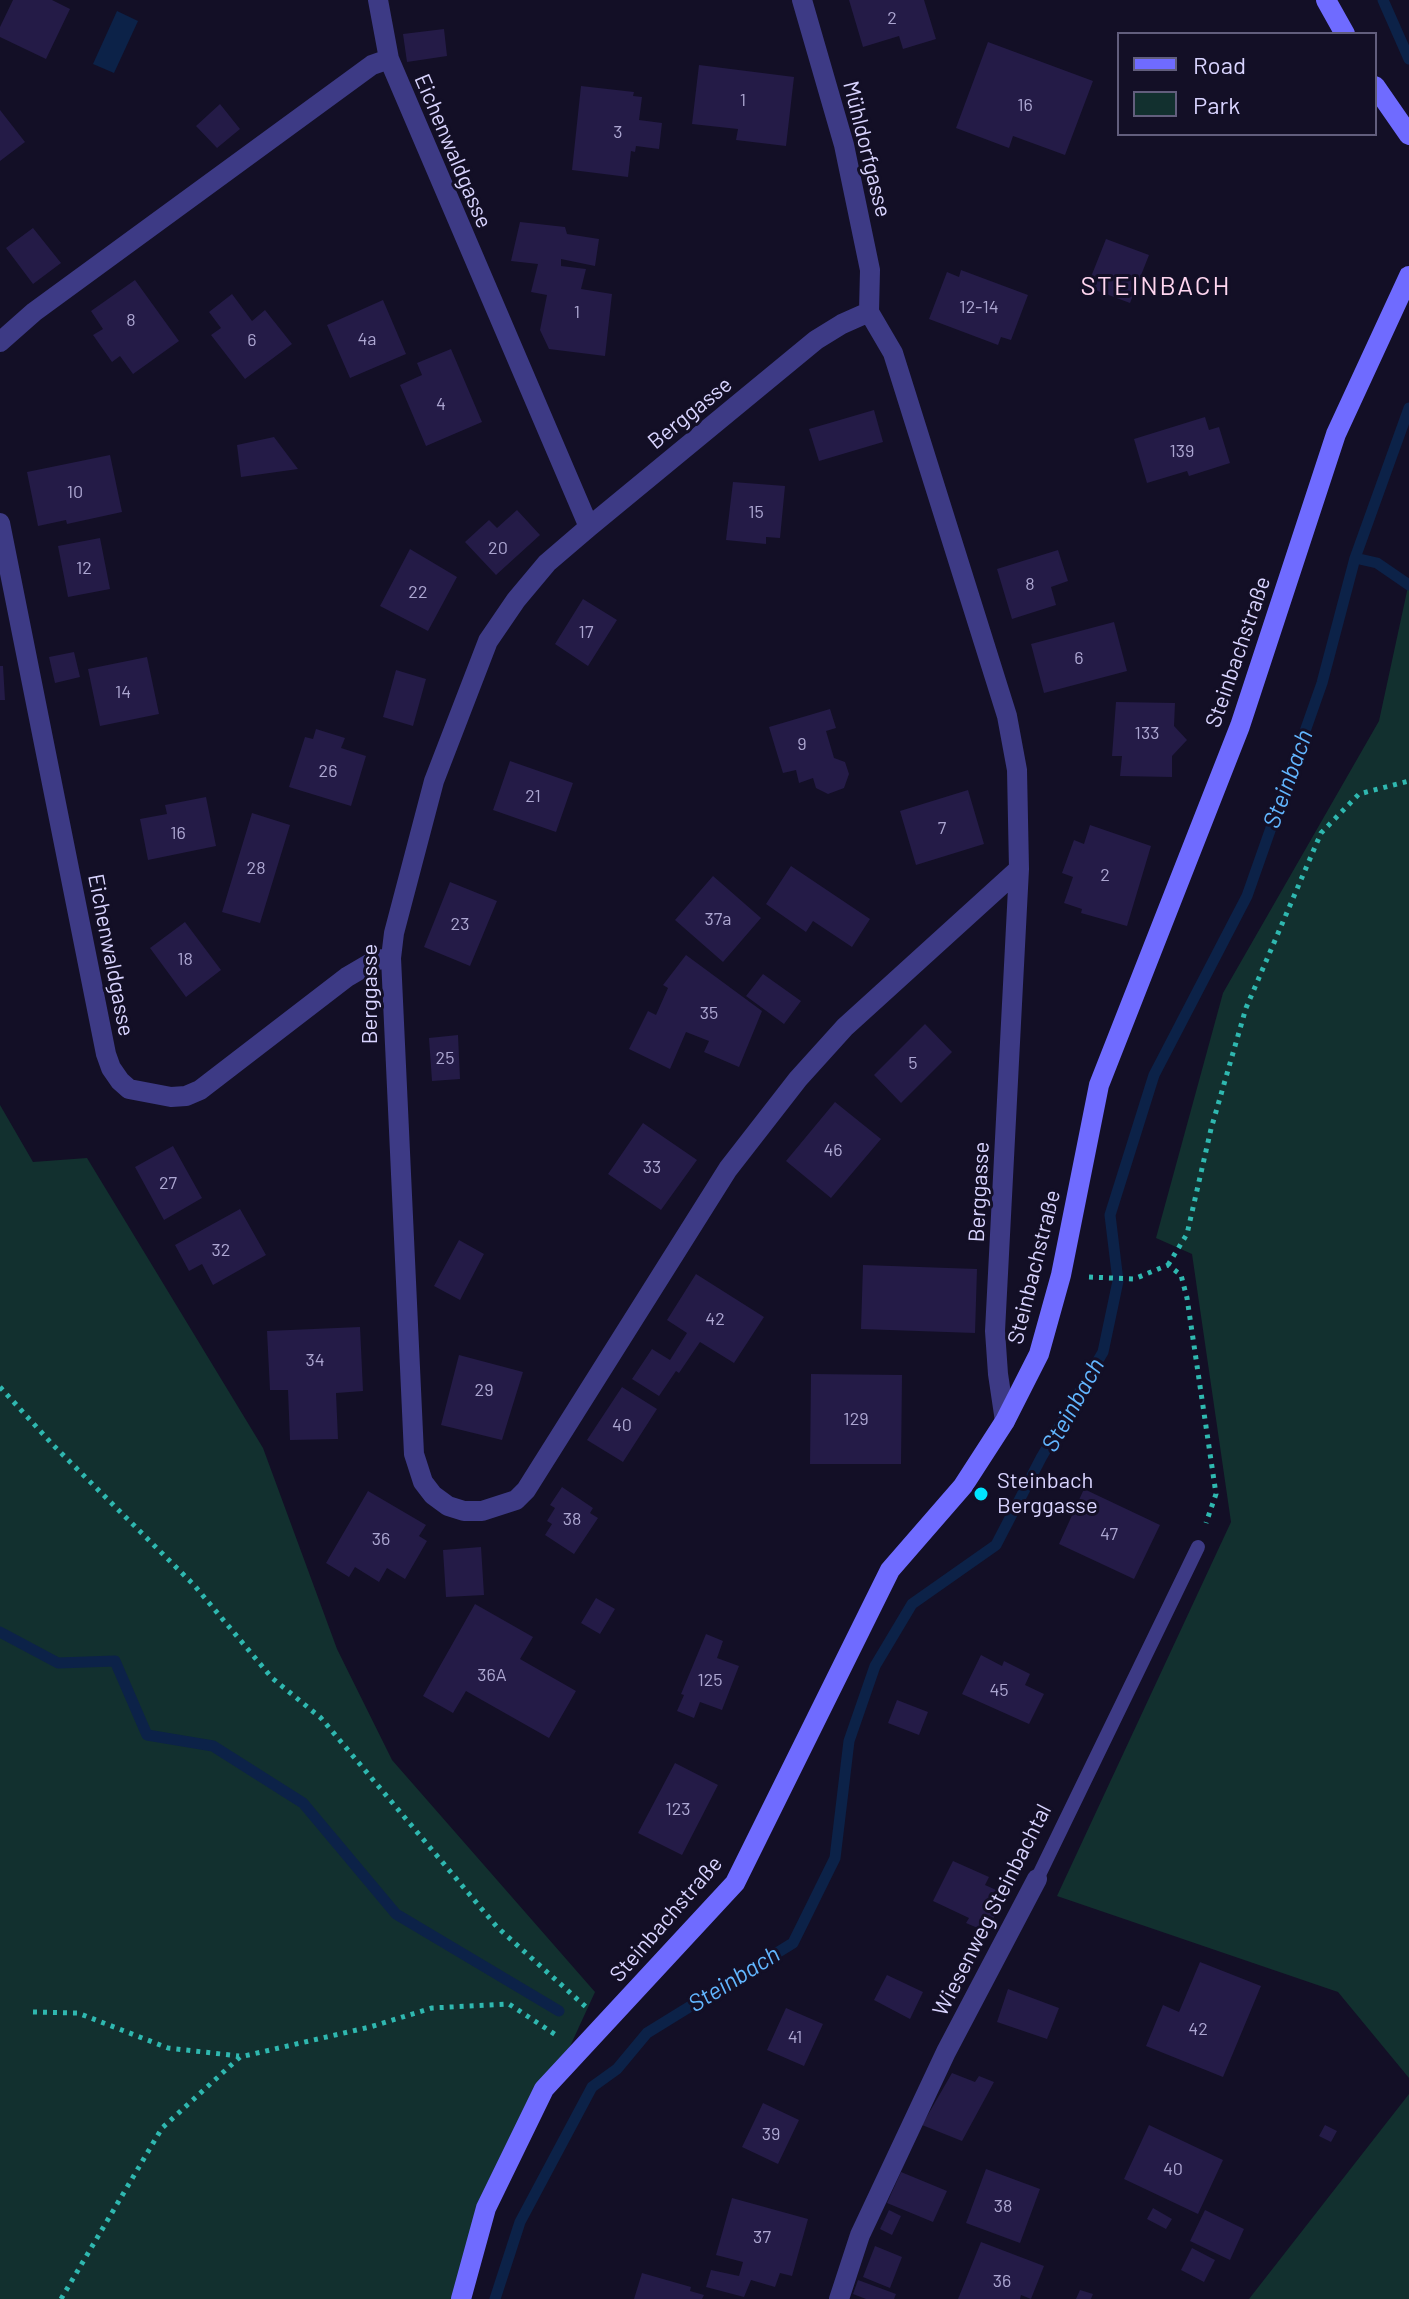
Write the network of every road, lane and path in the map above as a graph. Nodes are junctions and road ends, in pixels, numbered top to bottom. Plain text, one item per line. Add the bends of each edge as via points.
1 (378, 0) edge
2 (802, 0) edge
3 (1326, 0) edge
4 (1344, 32) edge
5 (389, 59) junction
6 (1377, 89) edge
7 (1409, 135) edge
8 (1409, 276) edge
9 (869, 312) junction
10 (0, 342) edge
11 (0, 523) edge
12 (589, 527) junction
13 (1409, 781) edge
14 (1019, 869) junction
15 (391, 958) junction
16 (1168, 1265) junction
17 (1107, 1278) dead end
18 (0, 1387) edge
19 (1005, 1421) junction
20 (1198, 1547) joint
21 (1037, 1879) joint
22 (33, 2012) dead end
23 (605, 2024) junction
24 (581, 2050) junction
25 (240, 2057) junction
26 (61, 2299) edge
27 (461, 2299) edge
28 (839, 2299) edge

1 - 5 street
2 - 9 street, Mühldorfgasse via 844,145 870,270
3 - 4 street
5 - 10 street, Eichenwaldgasse via 372,65
5 - 12 street, Eichenwaldgasse
6 - 7 street
8 - 19 street, Steinbachstraße via 1336,434 1240,726 1099,1085 1043,1340
9 - 12 street, Berggasse via 816,340
9 - 14 street, Berggasse via 893,353 1007,716 1017,770
11 - 15 street, Eichenwaldgasse via 106,1054 120,1081 129,1089 171,1097 200,1090 347,977 376,960
12 - 15 street, Berggasse via 547,563 488,641 434,781
13 - 16 path via 1359,794 1321,833 1246,1008 1187,1234
14 - 15 street, Berggasse via 845,1027 798,1079 728,1169 526,1490 516,1500 482,1511 456,1509 433,1495 414,1454
14 - 19 street, Berggasse via 995,1331
16 - 17 path via 1134,1279
16 - 20 path via 1181,1275 1187,1298 1216,1494
18 - 23 path via 194,1585 272,1678 321,1718 497,1927
19 - 23 street, Steinbachstraße via 963,1486 890,1570 735,1883
20 - 21 lane, Wiesenweg Steinbachtal
21 - 28 street, Wiesenweg Steinbachtal via 939,2066 860,2235
22 - 25 path via 78,2013 168,2048
23 - 24 street, Steinbachstraße
24 - 25 path via 509,2004 432,2008
24 - 27 street, Steinbachstraße via 544,2089 486,2208
25 - 26 path via 162,2128

